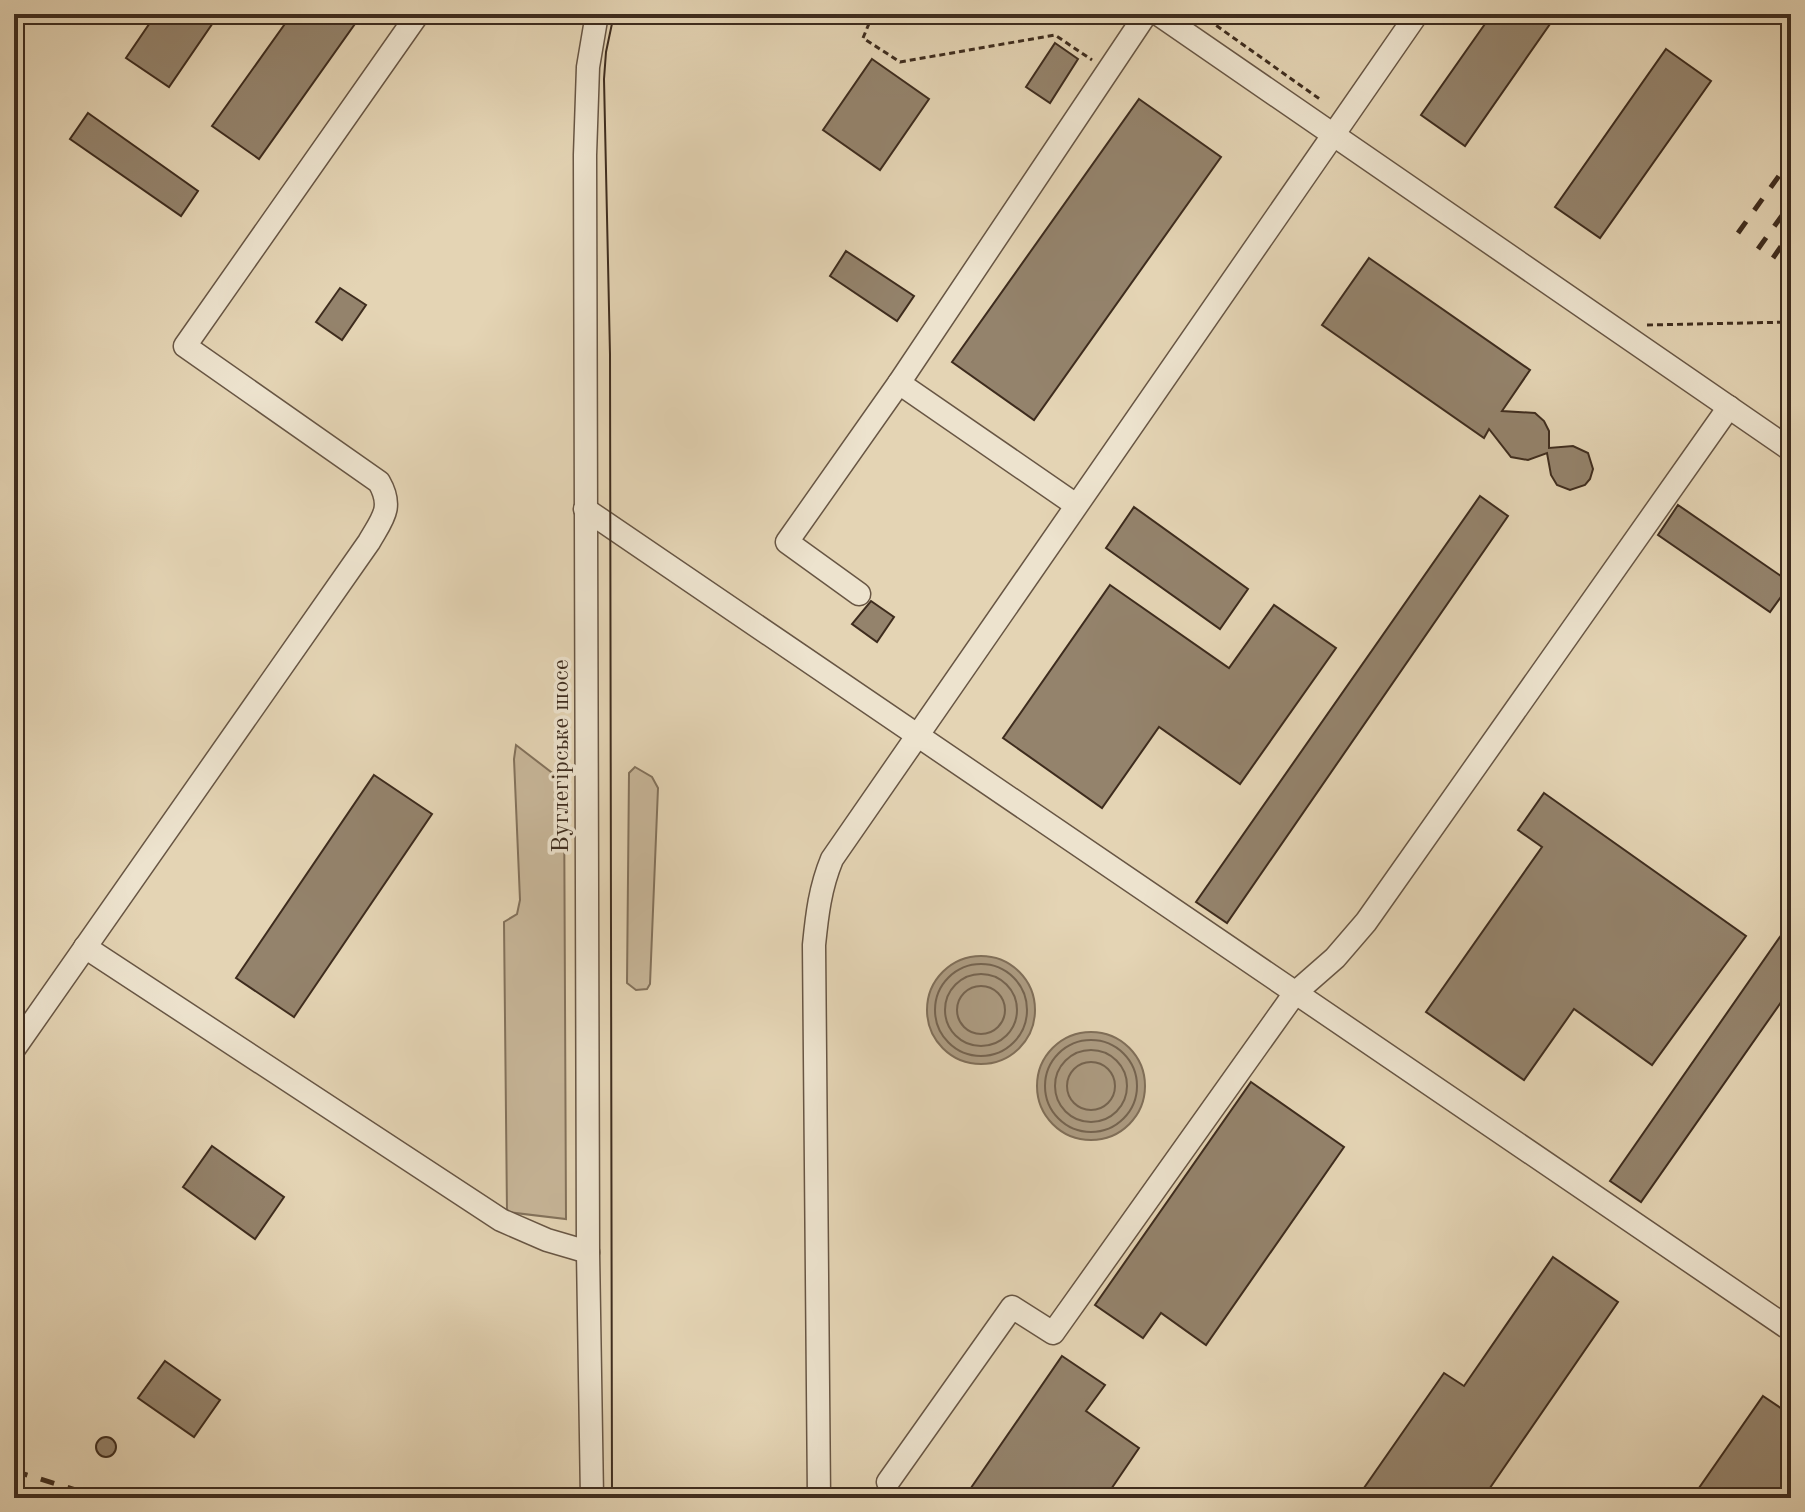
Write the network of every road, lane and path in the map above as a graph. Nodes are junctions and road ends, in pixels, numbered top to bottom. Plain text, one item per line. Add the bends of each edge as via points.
1 (418, 14) edge
2 (597, 14) edge
3 (873, 14) edge
4 (1146, 14) edge
5 (1158, 14) edge
6 (1264, 14) edge
7 (1417, 14) edge
8 (1210, 21) dead end
9 (1107, 71) junction
10 (1333, 135) junction
11 (1791, 322) edge
12 (1647, 325) dead end
13 (899, 383) junction
14 (1729, 407) junction
15 (1791, 450) edge
16 (1076, 505) junction
17 (585, 509) junction
18 (859, 594) dead end
19 (916, 736) junction
20 (85, 947) junction
21 (1295, 993) junction
22 (14, 1049) edge
23 (588, 1252) junction
24 (1791, 1330) edge
25 (888, 1482) dead end
26 (592, 1498) edge
27 (819, 1498) edge

1 - 20 street via 185,346 379,482 387,508 369,542
2 - 17 street, Вуглегірське шосе via 585,103
3 - 9 path via 863,38 900,62 1055,35
4 - 9 street
5 - 10 street
6 - 8 path
7 - 10 street
9 - 13 street
10 - 14 street
10 - 16 street
11 - 12 path
13 - 16 street
13 - 18 street via 787,542
14 - 15 street
14 - 21 street via 1366,922
16 - 19 street
17 - 19 street
17 - 23 street, Вуглегірське шосе
19 - 21 street
19 - 27 street via 832,859 816,919
20 - 22 street
20 - 23 street via 501,1220
21 - 24 street
21 - 25 street via 1053,1333 1012,1307
23 - 26 street, Вуглегірське шосе

